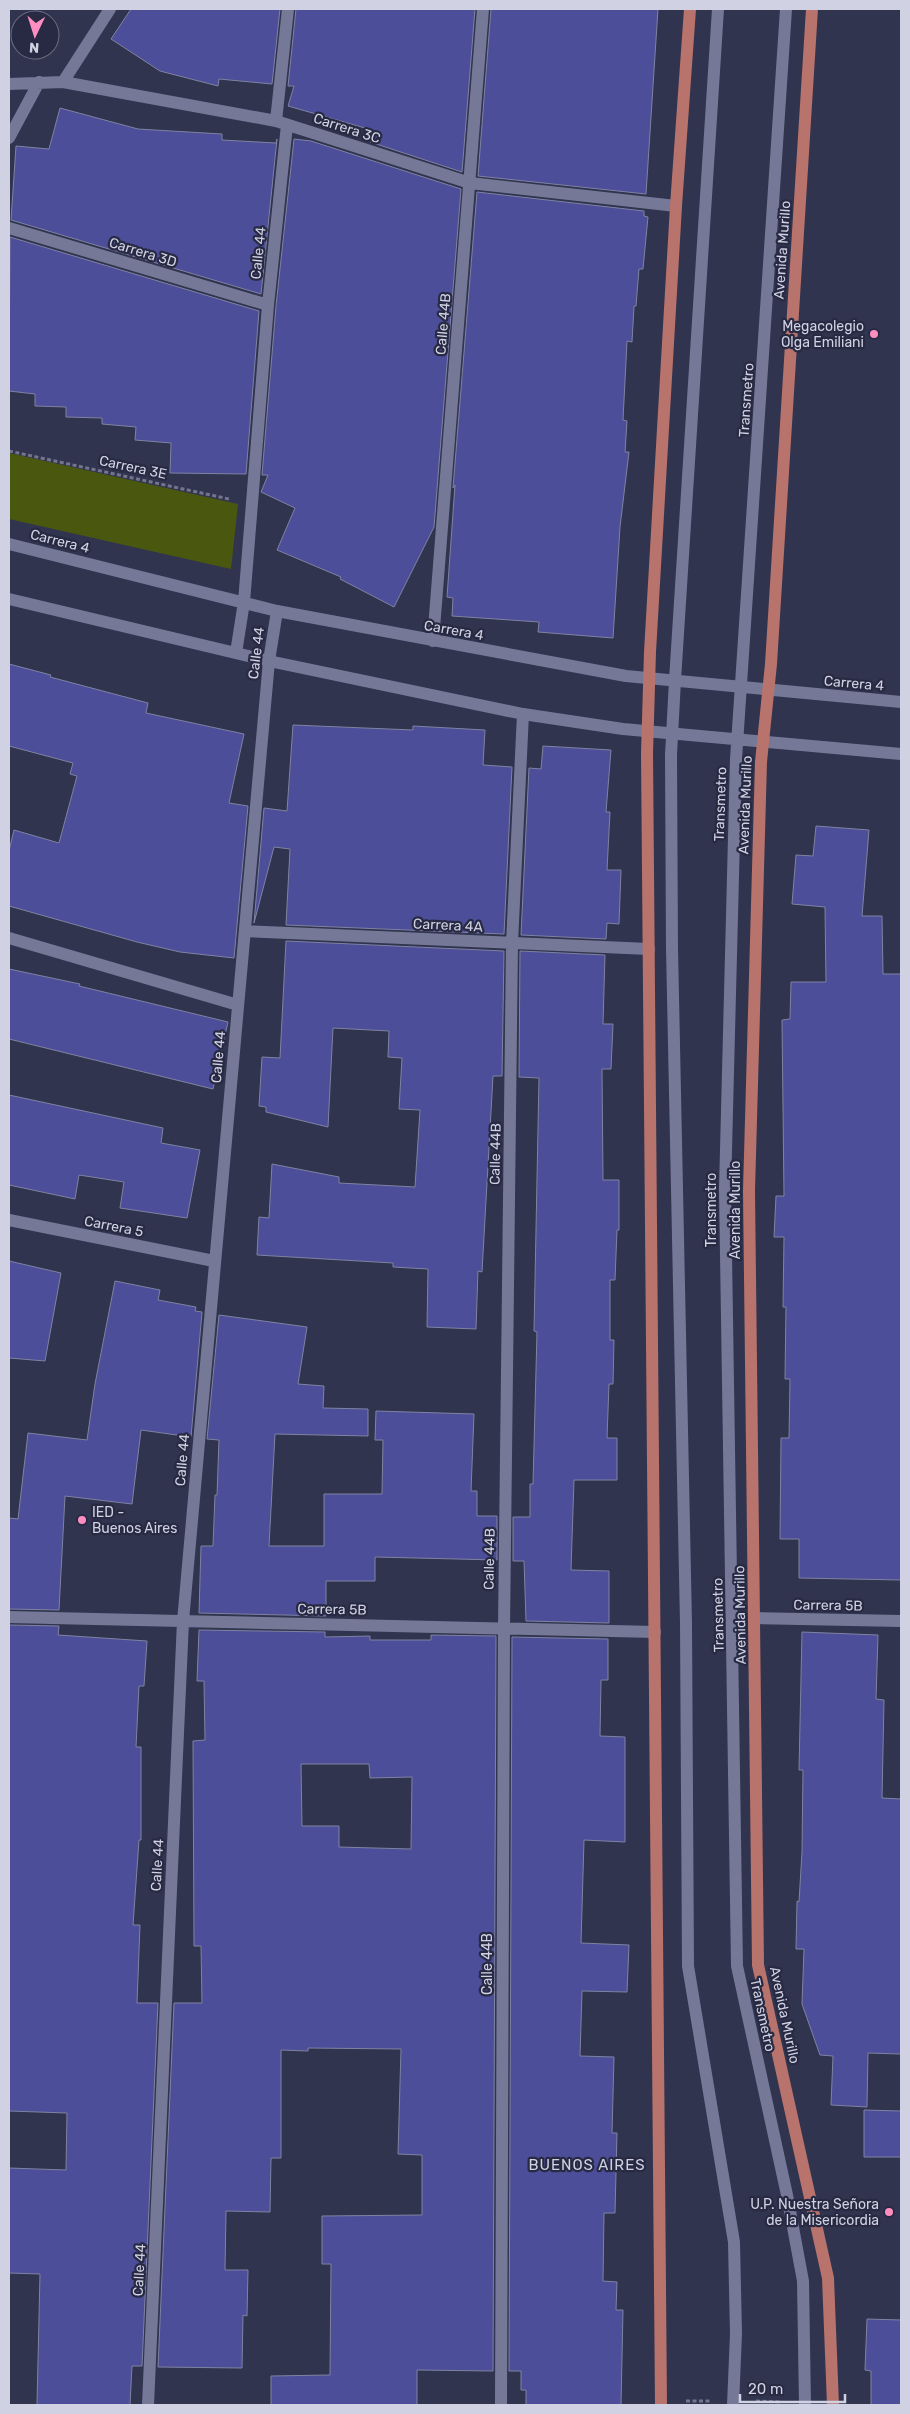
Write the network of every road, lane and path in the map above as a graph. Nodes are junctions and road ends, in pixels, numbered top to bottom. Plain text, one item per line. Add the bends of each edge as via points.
1 (110, 9) edge
2 (288, 9) edge
3 (483, 9) edge
4 (690, 9) edge
5 (718, 9) edge
6 (786, 9) edge
7 (812, 9) edge
8 (39, 82) junction
9 (63, 82) junction
10 (9, 84) edge
11 (281, 123) junction
12 (9, 138) edge
13 (470, 183) junction
14 (676, 206) junction
15 (9, 228) edge
16 (268, 305) junction
17 (9, 451) edge
18 (252, 504) junction
19 (9, 544) edge
20 (9, 599) edge
21 (244, 602) junction
22 (276, 610) junction
23 (433, 641) junction
24 (236, 653) junction
25 (270, 661) junction
26 (649, 678) junction
27 (675, 680) junction
28 (742, 686) junction
29 (769, 689) junction
30 (901, 702) edge
31 (523, 714) junction
32 (648, 731) junction
33 (672, 733) junction
34 (738, 738) junction
35 (763, 742) junction
36 (901, 754) edge
37 (245, 931) junction
38 (9, 938) edge
39 (512, 943) junction
40 (649, 950) junction
41 (238, 1005) junction
42 (9, 1220) edge
43 (214, 1261) junction
44 (9, 1617) edge
45 (755, 1618) junction
46 (183, 1621) junction
47 (901, 1621) edge
48 (504, 1628) junction
49 (654, 1632) junction
50 (148, 2405) edge
51 (501, 2405) edge
52 (661, 2405) edge
53 (733, 2405) edge
54 (806, 2405) edge
55 (833, 2405) edge

1 - 9 street
2 - 11 street, Calle 44
3 - 13 street, Calle 44B
4 - 14 main road
5 - 27 street
6 - 28 street, Transmetro
7 - 29 main road, Avenida Murillo
8 - 9 street, Carrera 3C
8 - 10 street, Carrera 3C
8 - 12 street
9 - 11 street, Carrera 3C
11 - 13 street, Carrera 3C
11 - 16 street, Calle 44
13 - 14 street, Carrera 3C
13 - 23 street, Calle 44B
14 - 26 main road
15 - 16 street, Carrera 3D
16 - 18 street, Calle 44
17 - 18 path, Carrera 3E
18 - 21 street, Calle 44
19 - 21 street, Carrera 4
20 - 24 street
21 - 22 street, Carrera 4
21 - 24 street, Calle 44
22 - 23 street, Carrera 4
22 - 25 street, Calle 44
23 - 26 street, Carrera 4
24 - 25 street
25 - 31 street
25 - 37 street, Calle 44
26 - 27 street, Carrera 4
26 - 32 main road
27 - 28 street, Carrera 4
27 - 33 street
28 - 29 street, Carrera 4
28 - 34 street, Transmetro
29 - 30 street, Carrera 4
29 - 35 main road, Avenida Murillo
31 - 32 street
31 - 39 street, Calle 44B
32 - 33 street
32 - 40 main road
33 - 34 street
33 - 53 street via 672,958 686,1613 688,1966 734,2242 736,2334
34 - 35 street
34 - 54 street, Transmetro via 725,1190 737,1966 803,2281
35 - 36 street
35 - 45 main road, Avenida Murillo via 749,1191
37 - 39 street, Carrera 4A
37 - 41 street, Calle 44
38 - 41 street
39 - 40 street, Carrera 4A
39 - 48 street, Calle 44B
40 - 49 main road
41 - 43 street, Calle 44
42 - 43 street, Carrera 5
43 - 46 street, Calle 44
44 - 46 street, Carrera 5B
45 - 47 street, Carrera 5B
45 - 55 main road, Avenida Murillo via 758,1965 828,2278
46 - 48 street, Carrera 5B
46 - 50 street, Calle 44
48 - 49 street, Carrera 5B
48 - 51 street, Calle 44B
49 - 52 main road

